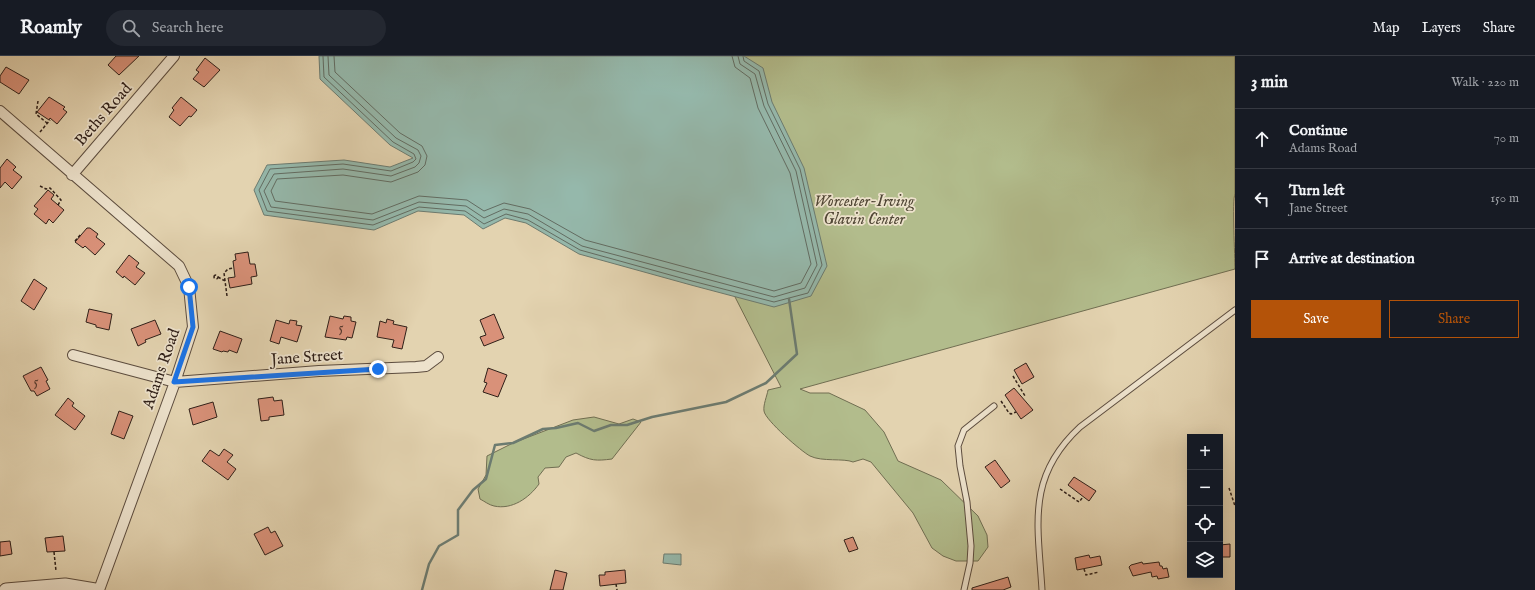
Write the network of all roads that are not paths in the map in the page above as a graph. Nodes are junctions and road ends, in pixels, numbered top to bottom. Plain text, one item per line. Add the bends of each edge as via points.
1 (174, 56) edge
2 (0, 111) edge
3 (72, 175) junction
4 (1235, 310) edge
5 (73, 354) dead end
6 (438, 357) dead end
7 (174, 382) junction
8 (994, 406) dead end
9 (6, 590) edge
10 (95, 590) edge
11 (99, 590) edge
12 (964, 590) edge
13 (1042, 590) edge

1 - 3 street, Beths Road
2 - 3 street, Adams Road
3 - 7 street, Adams Road via 148,237 179,266 189,287 193,327
4 - 13 lane via 1080,427 1059,450 1046,473 1039,498
5 - 7 street, Jane Street
6 - 7 street, Jane Street via 426,366 416,367 319,371
7 - 11 street, Adams Road
8 - 12 lane via 964,430 958,446 967,502 970,546 970,563
9 - 10 street via 65,585

